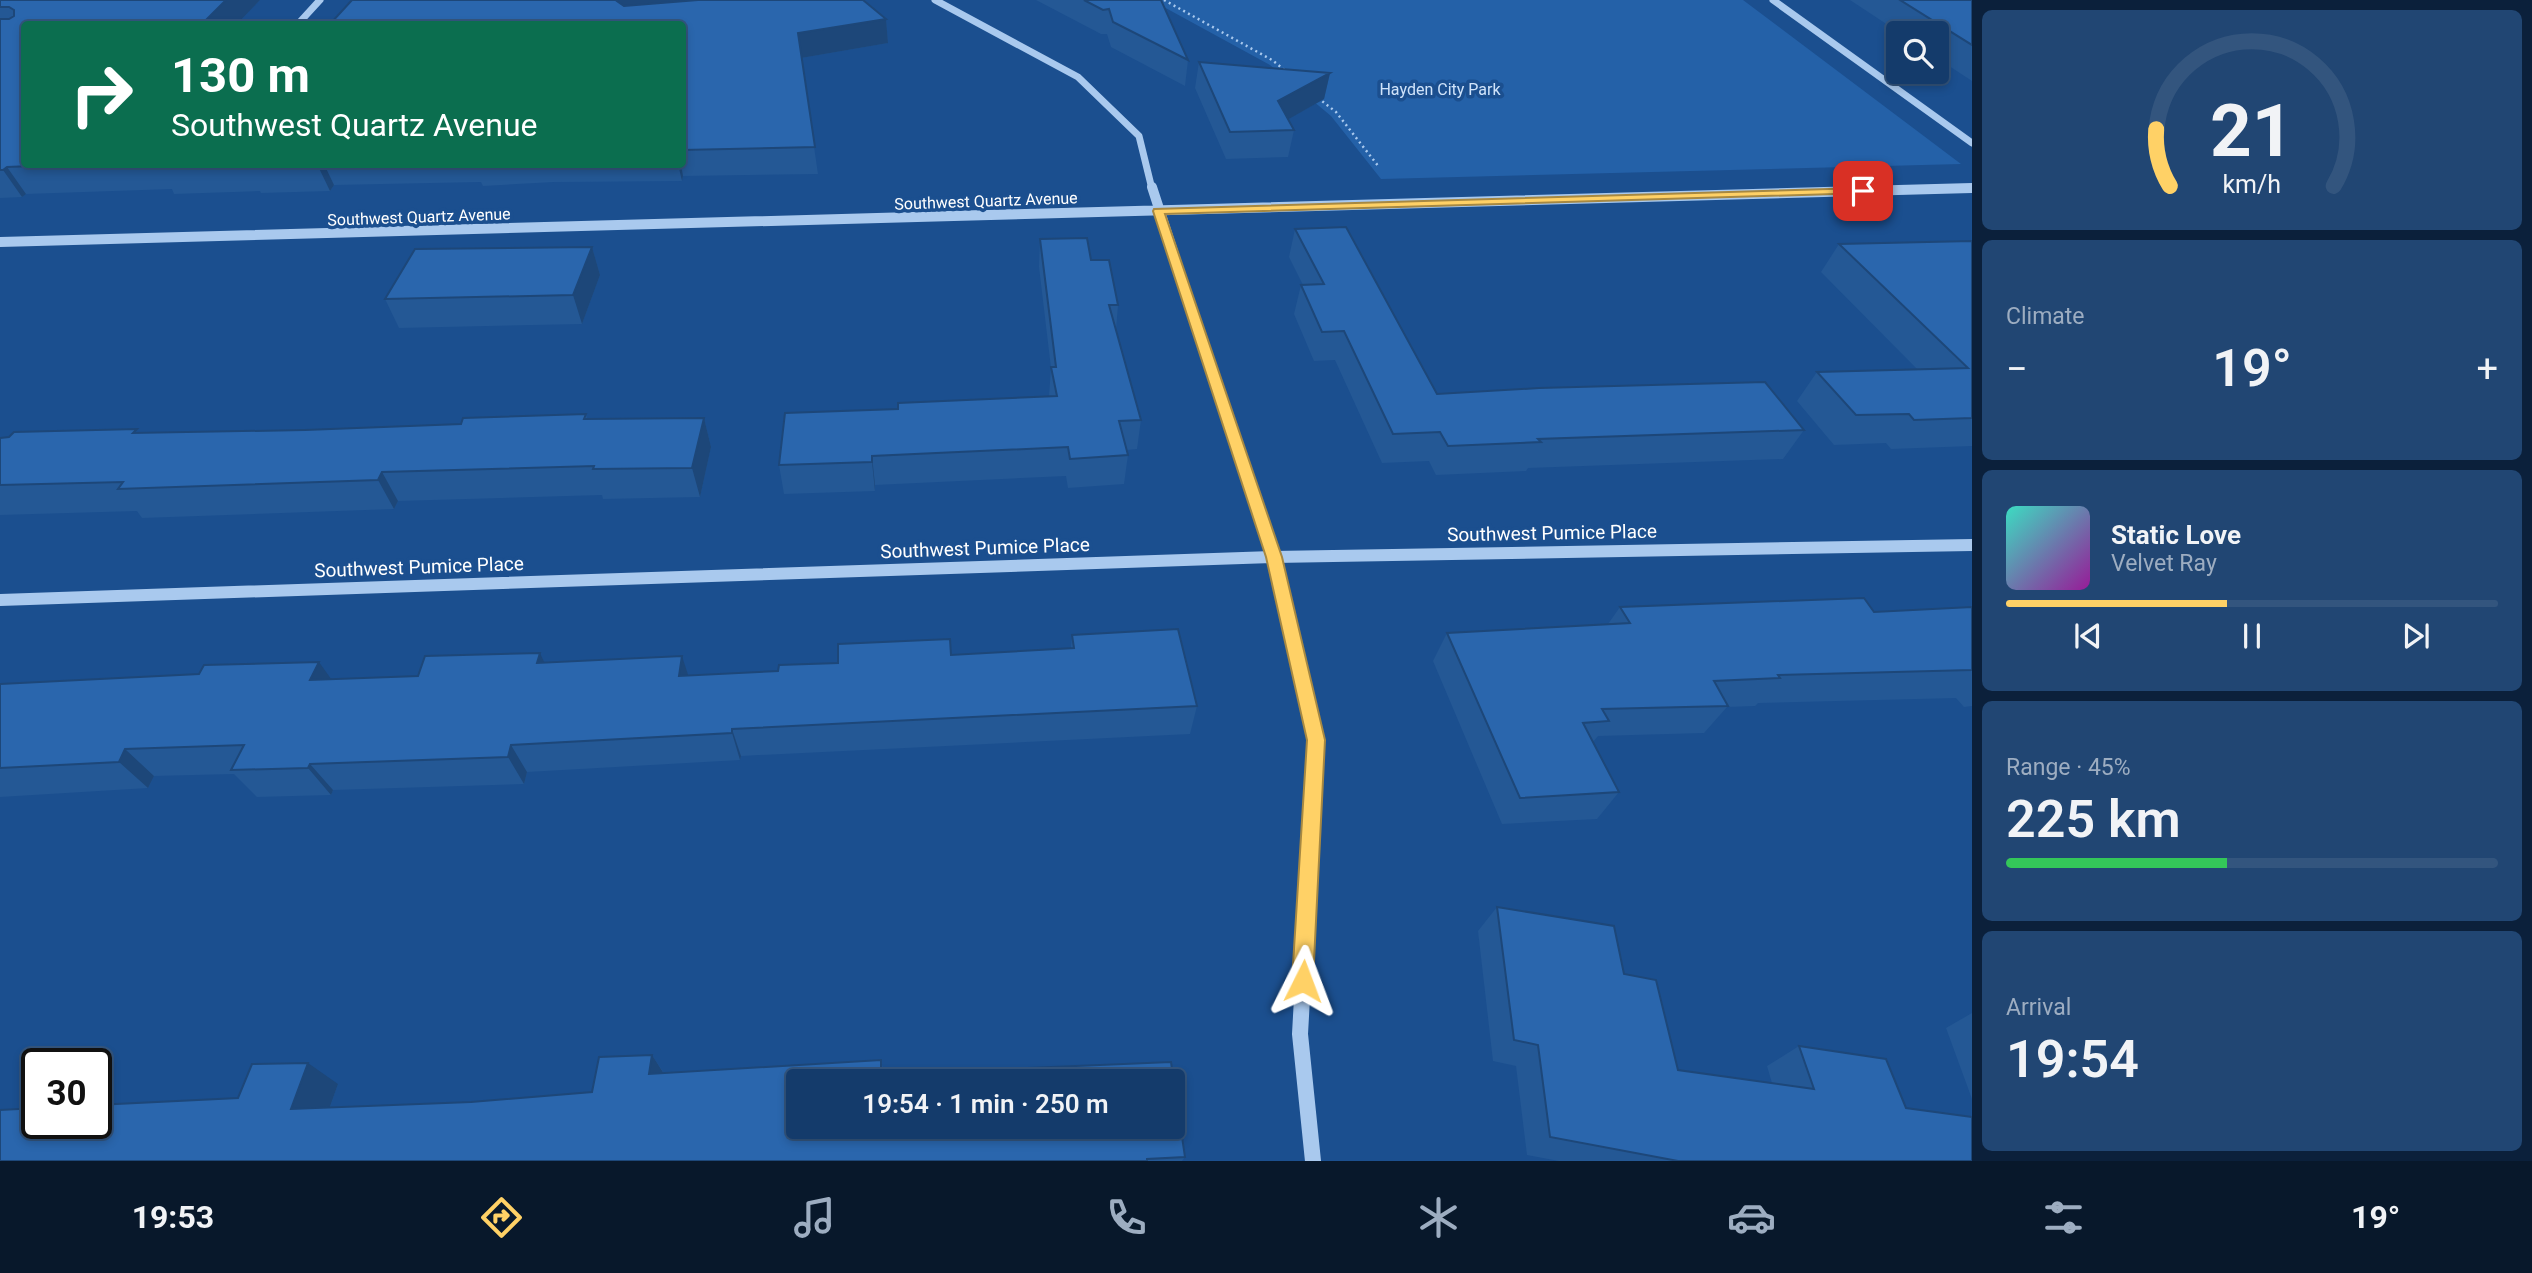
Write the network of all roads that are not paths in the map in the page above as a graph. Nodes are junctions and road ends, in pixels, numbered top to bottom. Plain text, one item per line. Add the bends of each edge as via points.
1 (320, 0) edge
2 (935, 0) edge
3 (1773, 0) edge
4 (301, 21) edge
5 (1972, 143) edge
6 (1972, 188) edge
7 (1158, 211) junction
8 (0, 242) edge
9 (1972, 545) edge
10 (1274, 557) junction
11 (0, 600) edge
12 (1313, 1161) edge

1 - 4 street
2 - 7 street via 1078,77 1139,136
3 - 5 street
6 - 7 street, Southwest Quartz Avenue
7 - 8 street, Southwest Quartz Avenue
7 - 10 street
9 - 10 street, Southwest Pumice Place
10 - 11 street, Southwest Pumice Place
10 - 12 street via 1316,740 1300,1034

